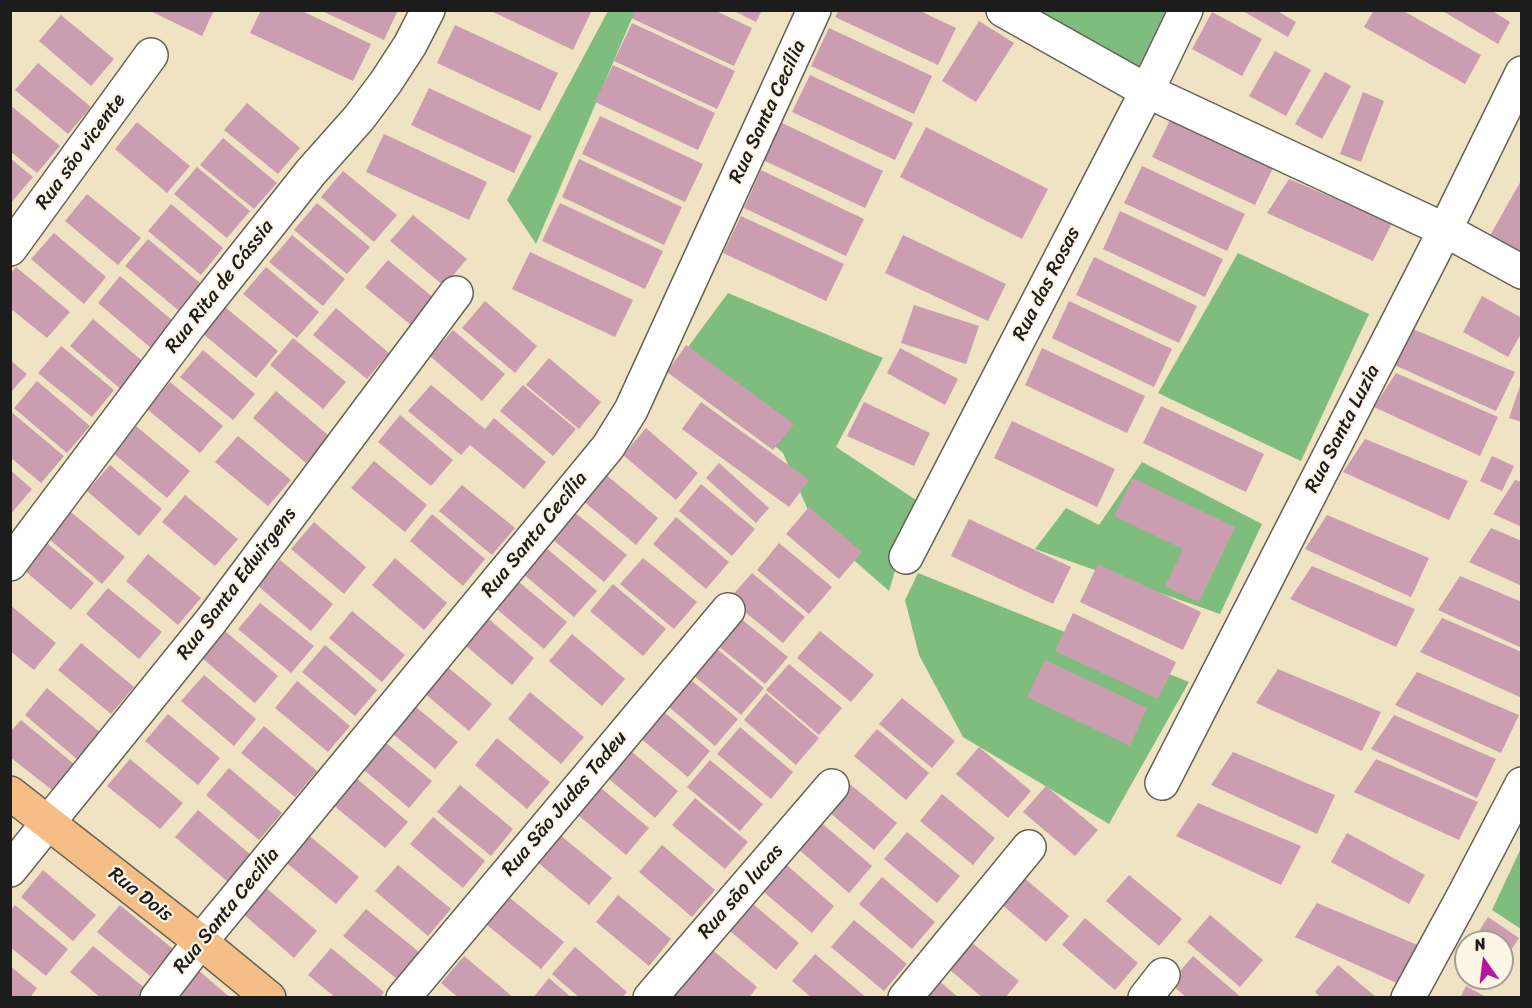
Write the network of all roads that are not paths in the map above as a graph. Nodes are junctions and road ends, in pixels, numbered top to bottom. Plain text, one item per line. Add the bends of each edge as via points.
1 (428, 10) edge
2 (814, 10) edge
3 (1003, 10) edge
4 (1186, 10) edge
5 (151, 55) dead end
6 (1521, 73) edge
7 (1147, 92) junction
8 (1445, 230) junction
9 (10, 249) edge
10 (1521, 272) edge
11 (456, 293) dead end
12 (906, 557) dead end
13 (10, 564) edge
14 (728, 610) dead end
15 (1162, 783) dead end
16 (1521, 784) edge
17 (832, 786) dead end
18 (10, 793) edge
19 (47, 823) junction
20 (1029, 848) dead end
21 (10, 870) edge
22 (201, 942) junction
23 (157, 998) edge
24 (268, 998) edge
25 (403, 998) edge
26 (650, 998) edge
27 (905, 998) edge
28 (1408, 998) edge

1 - 13 street, Rua Rita de Cássia via 410,45 359,118 191,323
2 - 22 street, Rua Santa Cecília via 631,410 608,447
3 - 7 street
4 - 7 street, Rua das Rosas
5 - 9 street, Rua são vicente
6 - 8 street, Rua Santa Luzia
7 - 8 street
7 - 12 street, Rua das Rosas
8 - 10 street
8 - 15 street, Rua Santa Luzia
11 - 19 street, Rua Santa Edwirgens via 211,621
14 - 25 street, Rua São Judas Tadeu
16 - 28 street
17 - 26 street, Rua são lucas
18 - 19 main road, Rua Dois
19 - 21 street, Rua Santa Edwirgens
19 - 22 main road, Rua Dois
20 - 27 street
22 - 23 street, Rua Santa Cecília
22 - 24 main road, Rua Dois

